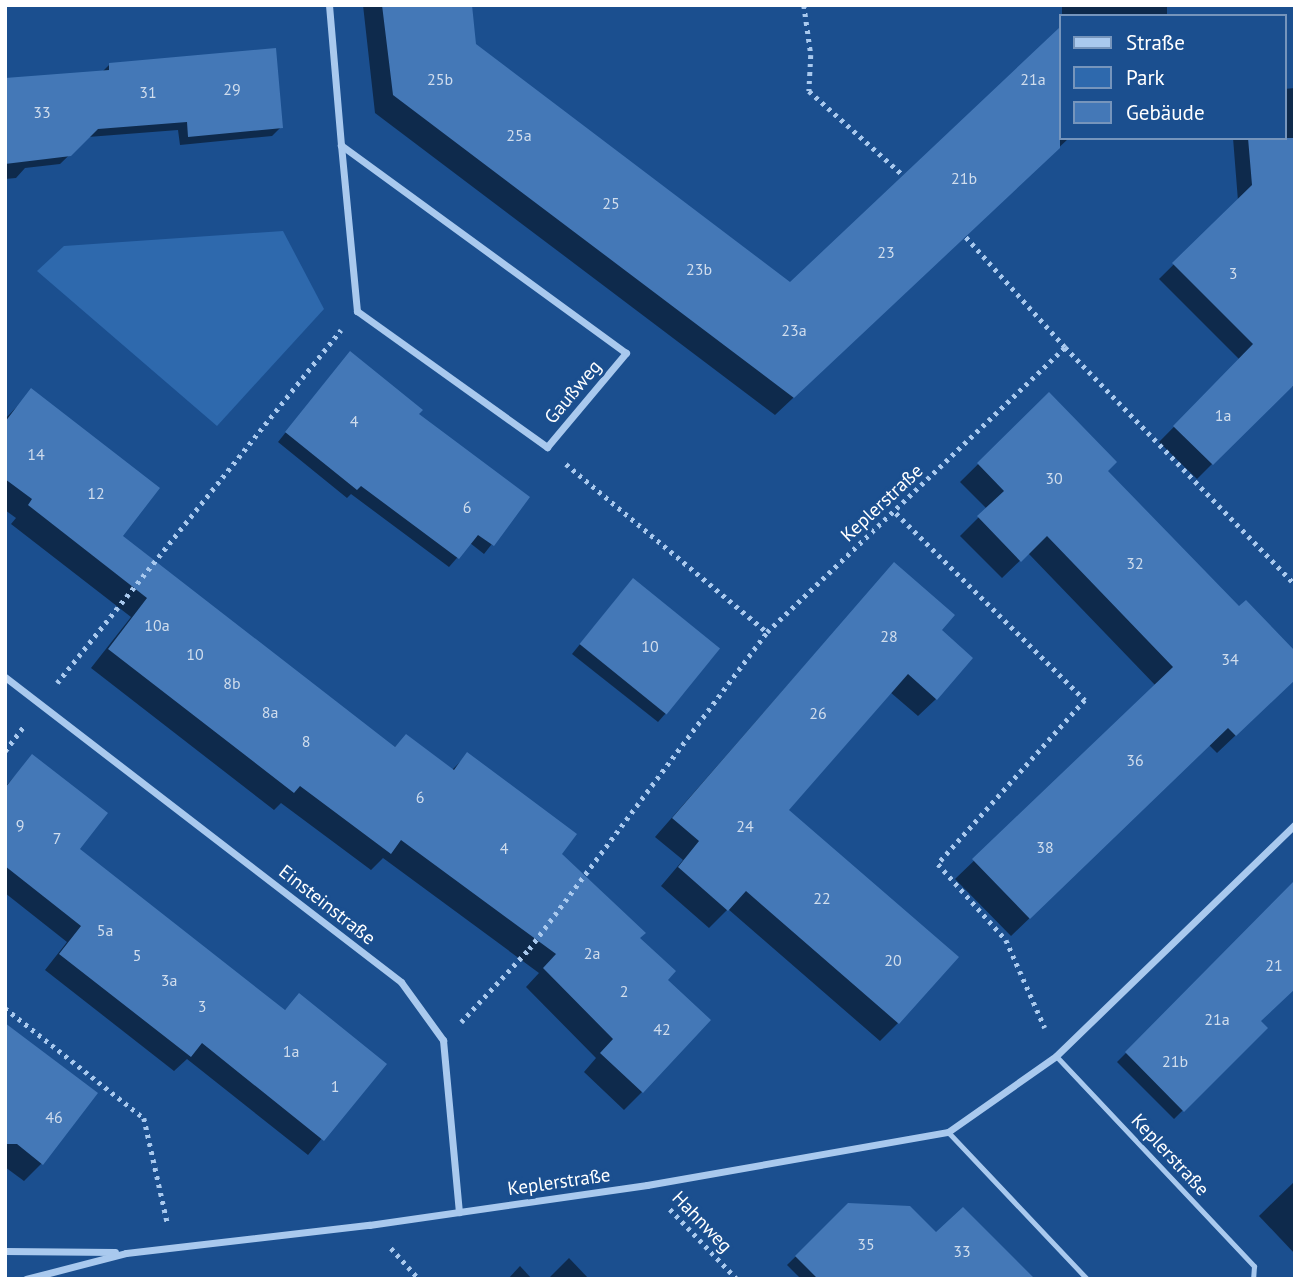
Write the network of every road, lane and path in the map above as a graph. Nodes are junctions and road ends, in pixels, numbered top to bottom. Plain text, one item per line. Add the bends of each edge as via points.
1 (329, 5) edge
2 (804, 5) edge
3 (341, 145) junction
4 (903, 175) dead end
5 (966, 237) dead end
6 (357, 311) junction
7 (1065, 347) junction
8 (547, 447) junction
9 (896, 513) junction
10 (1295, 584) edge
11 (766, 632) junction
12 (5, 677) edge
13 (41, 704) junction
14 (1295, 824) edge
15 (484, 998) dead end
16 (5, 1008) edge
17 (1056, 1056) junction
18 (948, 1132) junction
19 (647, 1185) junction
20 (459, 1212) junction
21 (172, 1246) junction
22 (5, 1251) edge
23 (126, 1253) junction
24 (26, 1279) edge
25 (737, 1279) edge
26 (1087, 1279) edge
27 (1253, 1279) edge

1 - 3 street
2 - 4 path via 811,55 809,90
3 - 6 street
3 - 8 street, Gaußweg via 626,354
5 - 7 path
6 - 8 street, Gaußweg
6 - 13 path
7 - 9 path, Keplerstraße
7 - 10 path
8 - 11 path
9 - 11 path, Keplerstraße
9 - 17 path via 1085,700 938,864 1006,940
11 - 15 path, Keplerstraße via 529,949
12 - 13 street, Einsteinstraße
13 - 20 street, Einsteinstraße via 401,982 443,1040
14 - 17 street, Keplerstraße
16 - 21 path via 144,1118
17 - 18 street, Keplerstraße
17 - 27 lane, Keplerstraße via 1254,1266
18 - 19 street, Keplerstraße
18 - 26 lane
19 - 20 street, Keplerstraße
19 - 25 path, Hahnweg
20 - 21 street, Keplerstraße
21 - 23 street, Keplerstraße
22 - 23 street, Keplerstraße
23 - 24 street, Keplerstraße

